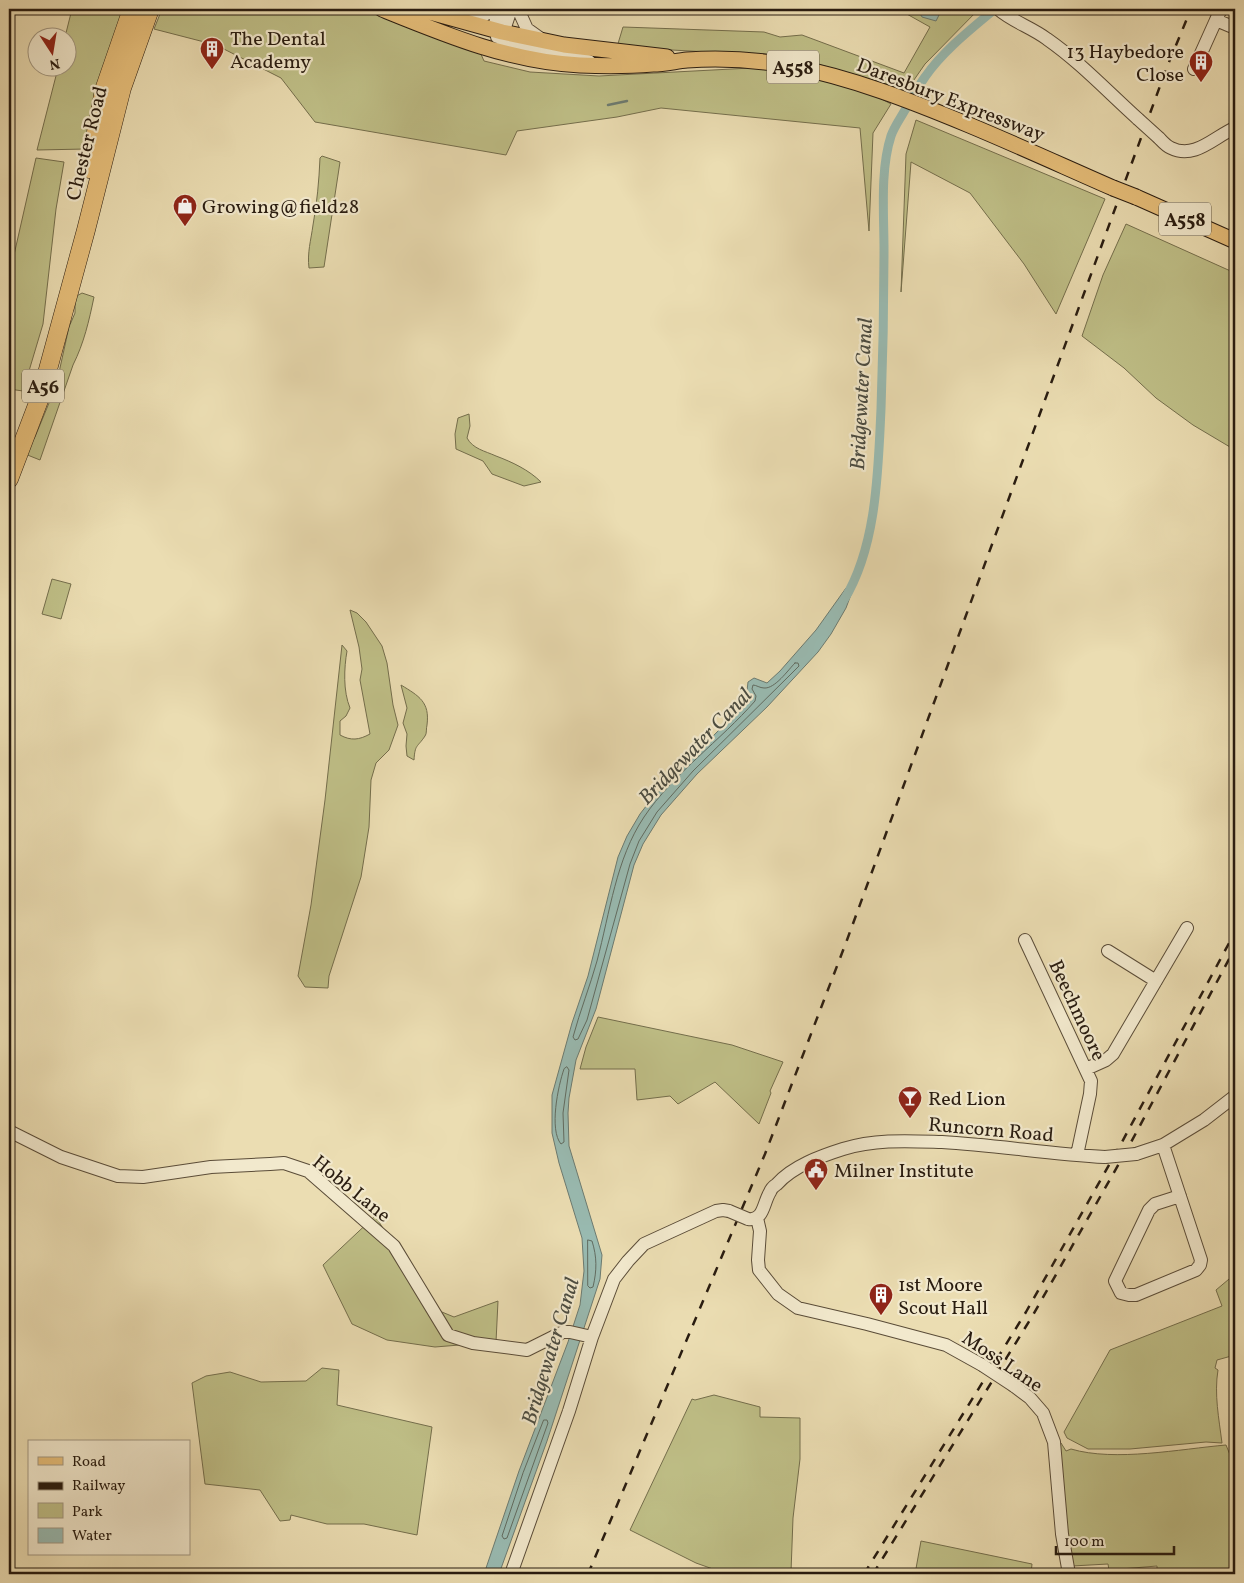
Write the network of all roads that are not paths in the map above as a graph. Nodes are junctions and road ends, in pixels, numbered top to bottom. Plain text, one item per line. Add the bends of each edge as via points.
1 (132, 9) edge
2 (150, 9) edge
3 (382, 9) edge
4 (419, 9) edge
5 (496, 9) edge
6 (510, 9) edge
7 (518, 9) edge
8 (1001, 12) edge
9 (1219, 14) edge
10 (454, 19) junction
11 (1235, 28) edge
12 (498, 33) junction
13 (544, 41) junction
14 (478, 45) junction
15 (686, 60) junction
16 (608, 66) junction
17 (1194, 69) dead end
18 (1235, 128) edge
19 (1136, 197) junction
20 (1235, 230) edge
21 (1235, 240) edge
22 (69, 290) junction
23 (9, 479) edge
24 (1187, 928) dead end
25 (1025, 940) dead end
26 (1108, 952) dead end
27 (1156, 981) junction
28 (1086, 1069) junction
29 (1235, 1096) edge
30 (9, 1131) edge
31 (1164, 1145) junction
32 (1077, 1155) junction
33 (1180, 1196) junction
34 (752, 1218) junction
35 (590, 1337) junction
36 (511, 1574) edge
37 (1068, 1574) edge

1 - 22 highway, Chester Road / A56 via 104,90
2 - 22 highway, Chester Road / A56 via 122,88
3 - 14 main road, Daresbury Expressway / A558
4 - 10 main road, Daresbury Expressway / A558
5 - 10 street via 480,18
5 - 12 street
6 - 12 street
7 - 13 street via 527,28
8 - 18 street, bridge via 1048,39 1171,148 1186,151 1203,148
9 - 11 street
9 - 17 street
10 - 12 main road, Daresbury Expressway / A558
12 - 13 main road, Daresbury Expressway / A558
12 - 14 street
12 - 16 street via 508,44
13 - 15 main road, Daresbury Expressway / A558
14 - 16 main road, Daresbury Expressway / A558 via 533,59
15 - 16 main road, Daresbury Expressway / A558
15 - 19 main road, Daresbury Expressway / A558, bridge via 721,59 789,66 840,77 921,105
19 - 20 main road, Daresbury Expressway / A558
19 - 21 main road, Daresbury Expressway / A558
22 - 23 highway, Chester Road / A56 via 41,395
24 - 27 street
25 - 28 street, Beechmoore
26 - 27 street
27 - 28 street via 1113,1054
28 - 32 street, Beechmoore via 1091,1081 1090,1094
29 - 31 street, Runcorn Road
30 - 35 street, Hobb Lane via 61,1157 118,1176 143,1177 211,1167 284,1163 308,1171 394,1246 448,1335 472,1343 527,1350 556,1334 570,1332
31 - 32 street, Runcorn Road, bridge via 1136,1154
31 - 33 street
32 - 34 street, Runcorn Road via 976,1144 897,1140 861,1144 820,1157 788,1173 770,1192 761,1213
33 - 33 street via 1201,1260 1200,1266 1136,1295 1121,1293 1115,1281 1149,1210 1154,1204
34 - 35 street, bridge via 723,1210 644,1244 614,1279
34 - 37 street, Moss Lane, bridge via 760,1231 759,1270 778,1294 798,1308 946,1345 1030,1398 1043,1413 1054,1442
35 - 36 street via 569,1411

